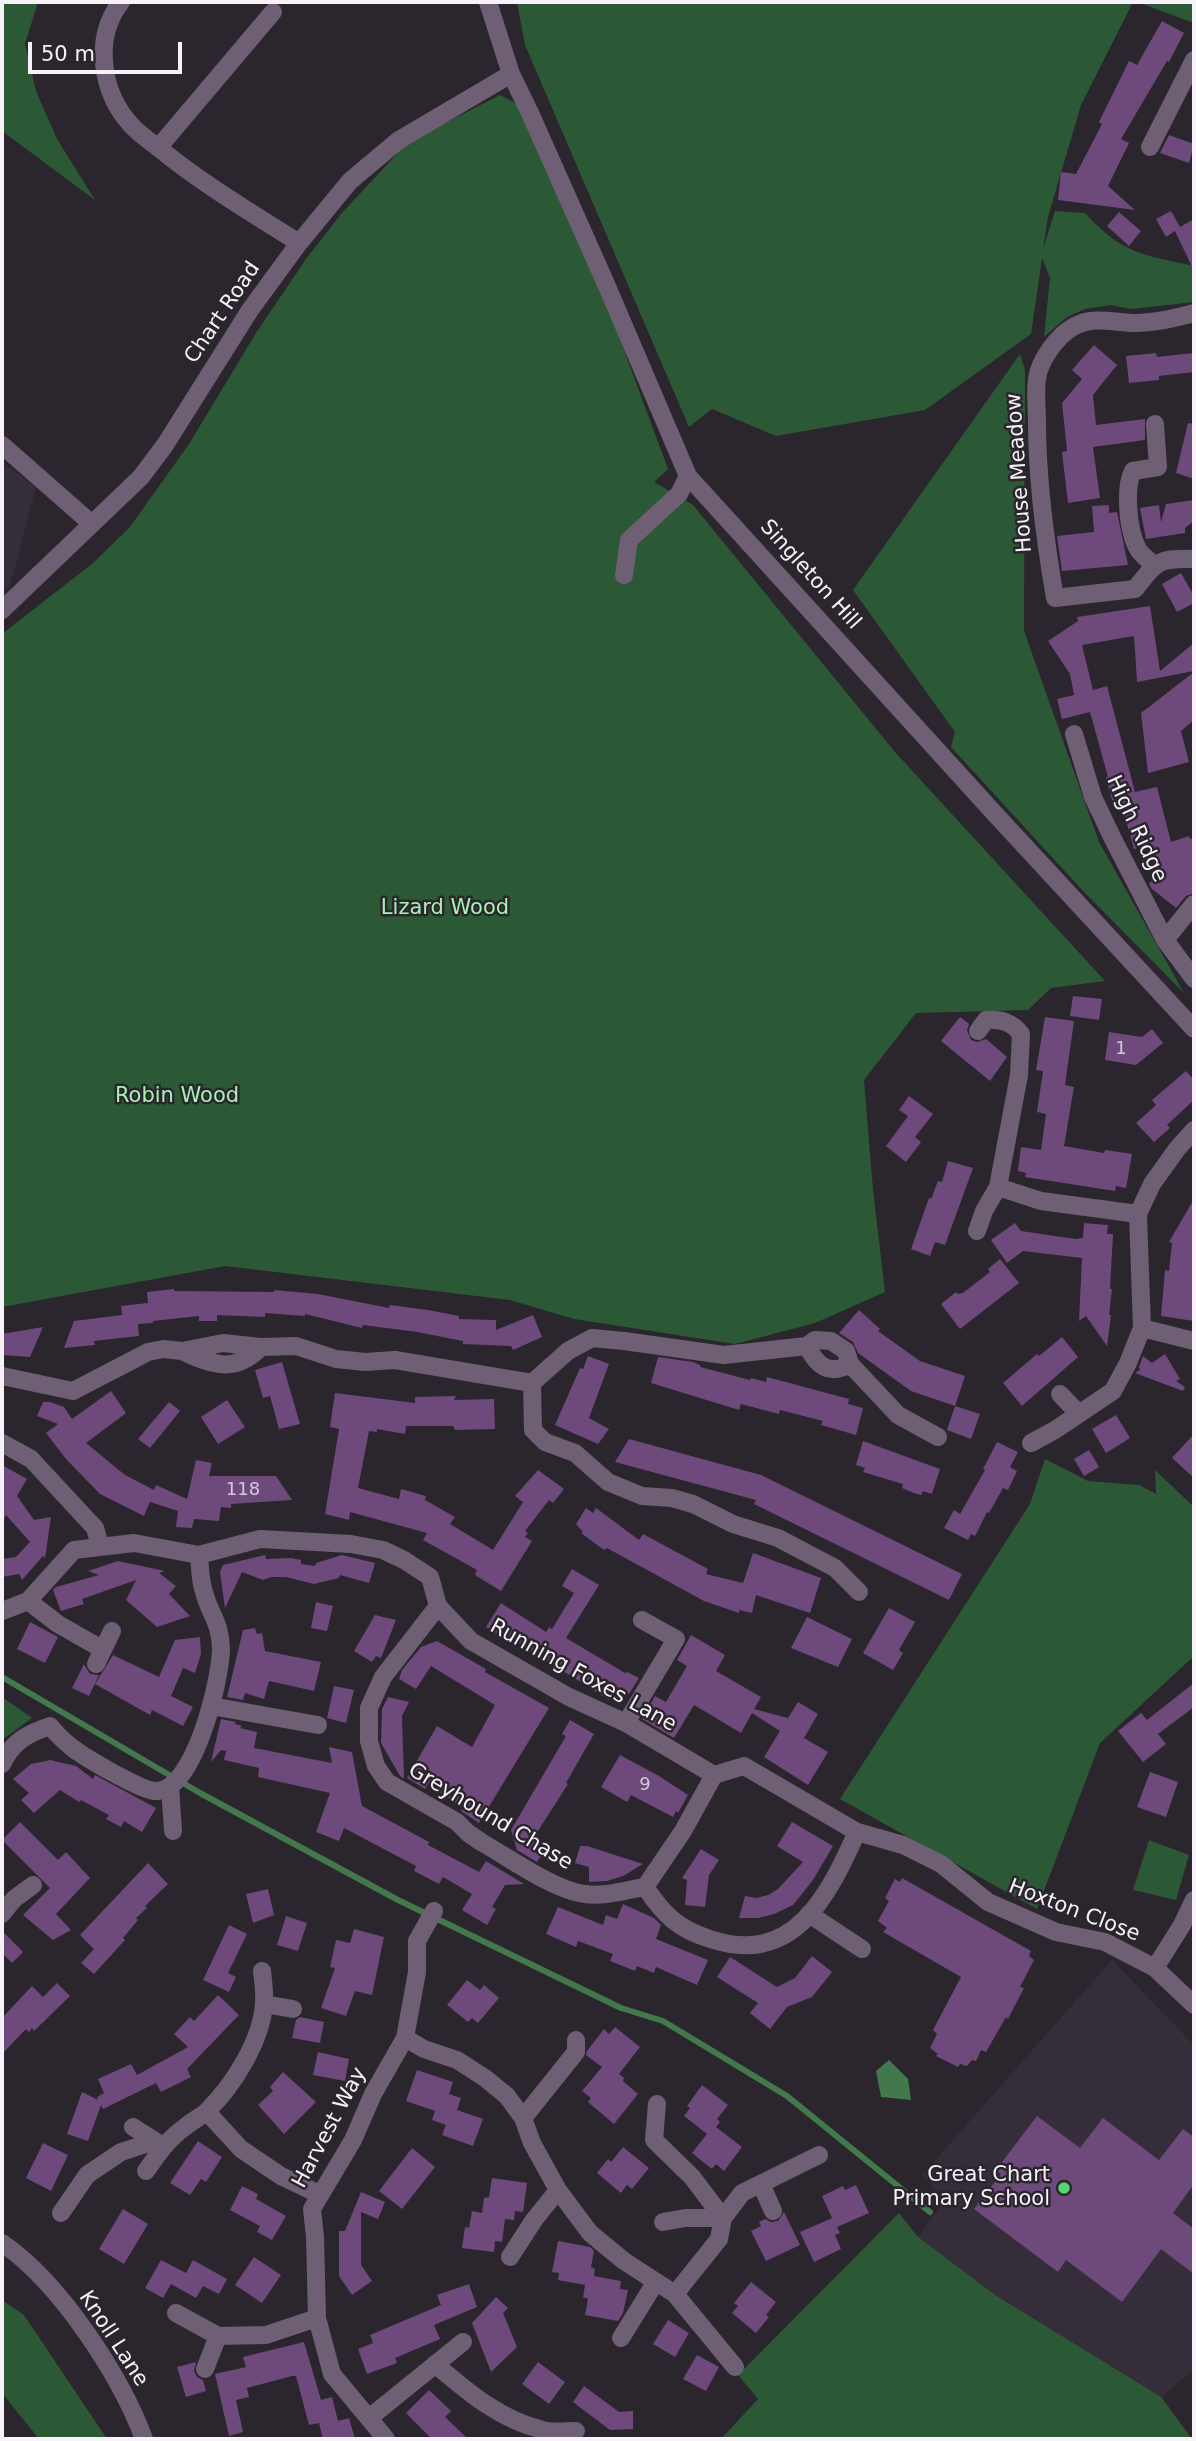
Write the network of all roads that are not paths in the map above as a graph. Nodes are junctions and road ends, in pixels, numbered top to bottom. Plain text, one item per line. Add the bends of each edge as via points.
1 (121, 2) edge
2 (488, 2) edge
3 (273, 12) dead end
4 (1194, 61) edge
5 (511, 74) junction
6 (159, 148) junction
7 (1150, 148) dead end
8 (299, 243) junction
9 (1194, 313) edge
10 (1156, 424) dead end
11 (2, 445) edge
12 (688, 476) junction
13 (92, 524) junction
14 (1194, 559) edge
15 (1154, 565) junction
16 (624, 575) dead end
17 (2, 610) edge
18 (1074, 734) dead end
19 (1194, 904) edge
20 (1165, 940) junction
21 (1194, 979) edge
22 (1194, 1029) edge
23 (978, 1031) dead end
24 (1194, 1130) edge
25 (998, 1187) junction
26 (1138, 1214) junction
27 (976, 1231) dead end
28 (1142, 1328) junction
29 (1194, 1341) edge
30 (807, 1346) junction
31 (850, 1364) junction
32 (2, 1376) edge
33 (532, 1383) junction
34 (1060, 1394) dead end
35 (1079, 1414) junction
36 (938, 1437) dead end
37 (2, 1443) edge
38 (1031, 1443) dead end
39 (100, 1546) junction
40 (199, 1555) junction
41 (859, 1592) dead end
42 (28, 1601) junction
43 (439, 1606) junction
44 (2, 1611) edge
45 (642, 1620) dead end
46 (112, 1631) dead end
47 (211, 1706) junction
48 (626, 1723) junction
49 (318, 1725) dead end
50 (2, 1764) edge
51 (714, 1775) junction
52 (170, 1786) junction
53 (173, 1831) dead end
54 (857, 1832) junction
55 (33, 1885) dead end
56 (645, 1887) junction
57 (8, 1893) edge
58 (1194, 1900) edge
59 (434, 1911) dead end
60 (2, 1914) edge
61 (810, 1914) junction
62 (855, 1952) dead end
63 (1155, 1968) junction
64 (262, 1971) dead end
65 (264, 2004) junction
66 (1194, 2005) edge
67 (293, 2009) dead end
68 (405, 2038) junction
69 (576, 2040) dead end
70 (657, 2104) dead end
71 (207, 2112) junction
72 (523, 2118) junction
73 (134, 2127) dead end
74 (159, 2143) junction
75 (819, 2155) dead end
76 (146, 2171) dead end
77 (761, 2184) junction
78 (558, 2190) junction
79 (319, 2194) junction
80 (773, 2211) dead end
81 (61, 2213) dead end
82 (723, 2218) junction
83 (663, 2222) dead end
84 (2, 2243) edge
85 (510, 2257) dead end
86 (655, 2283) junction
87 (675, 2294) junction
88 (176, 2313) dead end
89 (317, 2318) junction
90 (218, 2336) junction
91 (621, 2338) dead end
92 (463, 2342) dead end
93 (435, 2364) junction
94 (734, 2367) dead end
95 (205, 2368) dead end
96 (369, 2418) junction
97 (576, 2431) dead end
98 (544, 2435) edge
99 (144, 2439) edge
100 (386, 2439) edge

1 - 6 street via 105,40 103,64 111,93 131,125
2 - 5 street, Singleton Hill
3 - 6 street
4 - 7 street
5 - 8 street, Chart Road via 393,145 350,181
5 - 12 street, Singleton Hill
6 - 8 street
8 - 13 street, Chart Road via 250,310 165,445 141,477
9 - 15 street, House Meadow via 1135,323 1104,319 1073,327 1043,360 1037,378 1037,454 1055,598 1135,589
10 - 15 street via 1158,467 1133,471 1128,481 1131,533 1139,551
11 - 13 street
12 - 16 street via 679,495 629,540
12 - 22 street, Singleton Hill
13 - 17 street, Chart Road
14 - 15 street via 1168,558
18 - 20 street, High Ridge via 1093,797
19 - 20 street
20 - 21 street, High Ridge
23 - 25 street via 986,1020 999,1020 1014,1025 1021,1034
24 - 26 street via 1152,1184
25 - 26 street via 1041,1201
25 - 27 street
26 - 28 street
28 - 29 street
28 - 35 street via 1112,1391
30 - 31 street via 814,1361 825,1369
30 - 31 street via 816,1340 831,1341 846,1351
30 - 33 street via 724,1355 592,1338 568,1351
31 - 36 street via 898,1415
32 - 33 street via 73,1391 148,1352 223,1343 296,1346 336,1359 395,1360
33 - 41 street via 533,1430 545,1442 575,1453 608,1482 642,1496 693,1504 733,1524 778,1538 835,1568
34 - 35 street
35 - 38 street
37 - 39 street via 31,1459 95,1528
39 - 40 street, Running Foxes Lane via 134,1543
39 - 42 street, Running Foxes Lane via 74,1550
40 - 43 street, Running Foxes Lane via 260,1539 383,1550 430,1577
40 - 47 street via 204,1594 218,1623 221,1650
42 - 44 street
42 - 46 street via 99,1657
43 - 48 street, Running Foxes Lane via 471,1641 569,1697
43 - 56 street, Greyhound Chase via 383,1677 369,1707 369,1741 381,1777 457,1822 481,1842 567,1890 605,1895
45 - 48 street via 676,1639
47 - 49 street
47 - 52 street via 196,1750
48 - 51 street, Running Foxes Lane
50 - 52 street via 9,1749 25,1735 50,1726 70,1747 129,1780 155,1791
51 - 54 street via 744,1766
51 - 56 street
52 - 53 street
54 - 61 street via 835,1881
54 - 63 street, Hoxton Close via 903,1845 941,1864 988,1902 1056,1932 1105,1942
55 - 57 street
56 - 61 street via 660,1910 687,1932 745,1947 785,1937
57 - 60 street
58 - 63 street
59 - 68 street, Harvest Way via 417,1941
61 - 62 street
63 - 66 street, Hoxton Close
64 - 65 street
65 - 67 street
65 - 71 street via 250,2052
68 - 72 street via 457,2060 485,2078 507,2096
68 - 79 street, Harvest Way via 353,2140
69 - 72 street via 576,2052
70 - 82 street via 654,2140 692,2177
71 - 74 street
71 - 79 street via 241,2149
72 - 78 street
73 - 74 street
74 - 76 street
74 - 81 street via 121,2152 87,2175
75 - 77 street
77 - 80 street
77 - 82 street via 742,2193
78 - 85 street
78 - 86 street via 590,2233
79 - 89 street, Harvest Way via 312,2209
82 - 83 street
82 - 87 street via 719,2239
84 - 99 street, Knoll Lane via 52,2290 83,2328 119,2386
86 - 87 street
86 - 91 street
87 - 94 street
88 - 90 street
89 - 90 street via 266,2335
89 - 96 street, Harvest Way via 332,2374
90 - 95 street
92 - 93 street
93 - 96 street
93 - 98 street via 494,2410
96 - 100 street, Harvest Way
97 - 98 street

